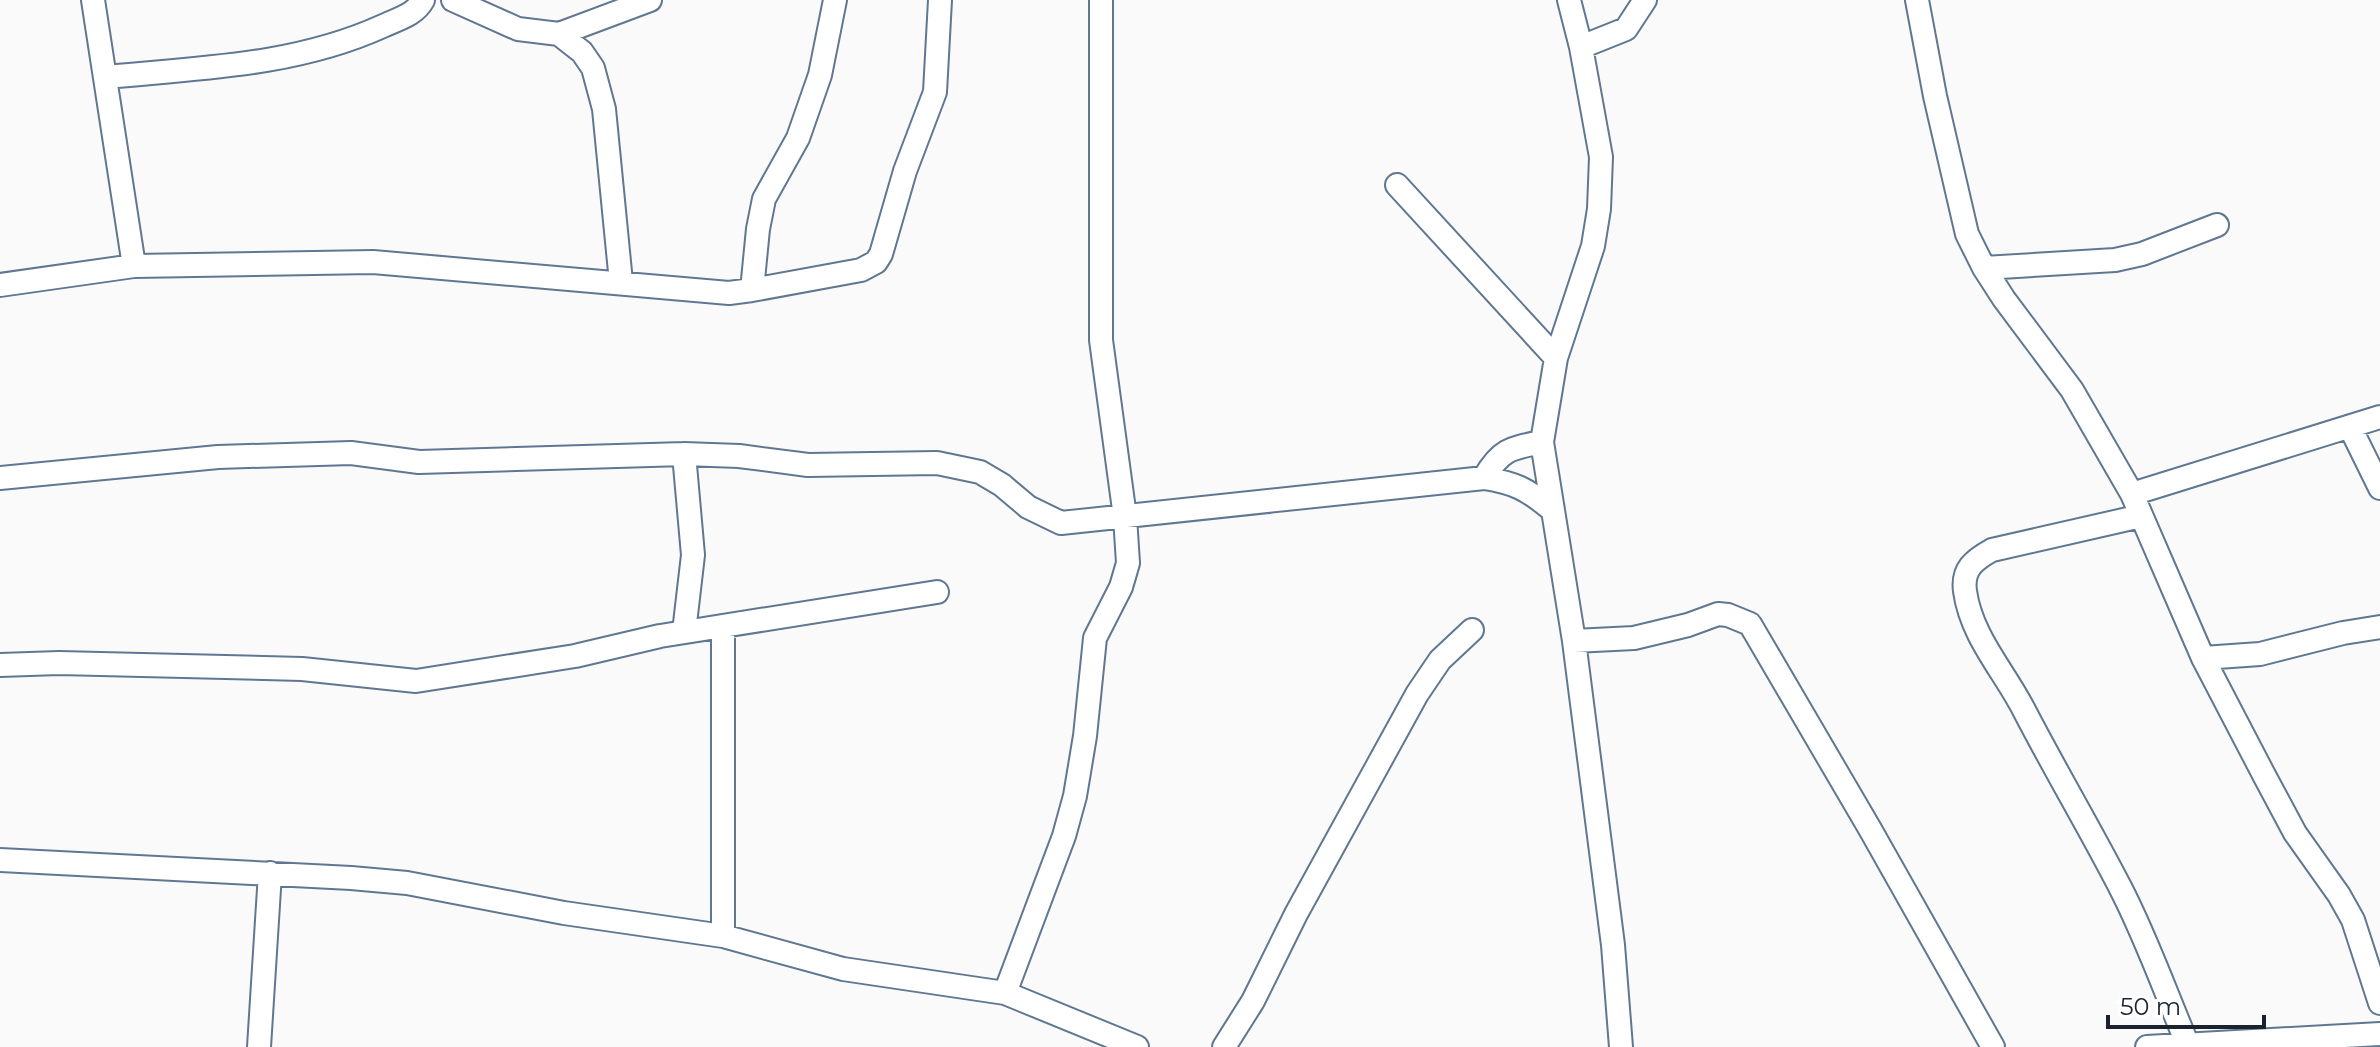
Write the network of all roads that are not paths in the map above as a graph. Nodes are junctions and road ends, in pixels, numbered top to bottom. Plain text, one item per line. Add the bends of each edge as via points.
1 (93, 0) edge
2 (423, 0) edge
3 (453, 0) edge
4 (650, 0) edge
5 (835, 0) edge
6 (940, 0) edge
7 (1101, 0) edge
8 (1569, 0) edge
9 (1645, 0) edge
10 (1917, 0) edge
11 (559, 34) junction
12 (1581, 47) junction
13 (105, 77) junction
14 (1397, 185) dead end
15 (2217, 225) dead end
16 (134, 266) junction
17 (1984, 268) junction
18 (621, 282) junction
19 (0, 285) edge
20 (752, 290) junction
21 (1556, 358) junction
22 (2380, 417) edge
23 (2350, 427) junction
24 (1542, 442) junction
25 (684, 454) junction
26 (0, 478) edge
27 (1484, 478) junction
28 (2380, 488) edge
29 (2132, 494) junction
30 (1551, 509) junction
31 (2141, 516) junction
32 (1125, 517) junction
33 (937, 592) dead end
34 (723, 627) junction
35 (2380, 627) edge
36 (1472, 630) dead end
37 (684, 632) junction
38 (1574, 641) junction
39 (2203, 658) junction
40 (0, 665) edge
41 (0, 860) edge
42 (270, 873) junction
43 (723, 936) junction
44 (1005, 993) junction
45 (2380, 1003) edge
46 (2380, 1034) edge
47 (2187, 1043) junction
48 (259, 1047) edge
49 (1137, 1047) edge
50 (1224, 1047) edge
51 (1621, 1047) edge
52 (1993, 1047) edge
53 (2147, 1047) edge

1 - 13 street
2 - 13 street via 413,12 366,34 308,53
3 - 11 street via 518,29
4 - 11 street
5 - 20 street via 820,75 798,138 764,199
6 - 20 street via 935,92 876,262 861,270
7 - 32 street via 1101,340
8 - 12 street
9 - 12 street via 1626,29
10 - 17 street via 1954,184 1967,234
11 - 18 street via 593,68 604,109
12 - 21 street via 1601,157 1599,209 1593,246
13 - 16 street
14 - 21 street
15 - 17 street via 2115,260
16 - 18 street via 373,262
16 - 19 street
17 - 29 street via 2072,390
18 - 20 street via 729,293
21 - 24 street
22 - 23 street
23 - 28 street
23 - 29 street
24 - 27 street via 1506,451
24 - 30 street
25 - 26 street via 419,462 351,453 218,457
25 - 32 street via 808,465 937,463 980,472 1028,507 1061,523
25 - 37 street via 693,555
27 - 30 street via 1521,487
27 - 32 street
29 - 31 street
30 - 38 street
31 - 39 street
31 - 47 street via 1992,550 1975,559 1964,588 1970,619 2121,889
32 - 44 street via 1128,563 1095,638 1075,796
33 - 34 street
34 - 37 street
34 - 43 street
35 - 39 street via 2260,654
36 - 50 street via 1440,660 1417,694
37 - 40 street via 575,656 416,681 302,669
38 - 51 street
38 - 52 street via 1634,638 1718,614 1750,624
39 - 45 street via 2295,833 2353,920
41 - 42 street
42 - 43 street via 407,883
42 - 48 street
43 - 44 street via 843,969
44 - 49 street
46 - 47 street
47 - 53 street

